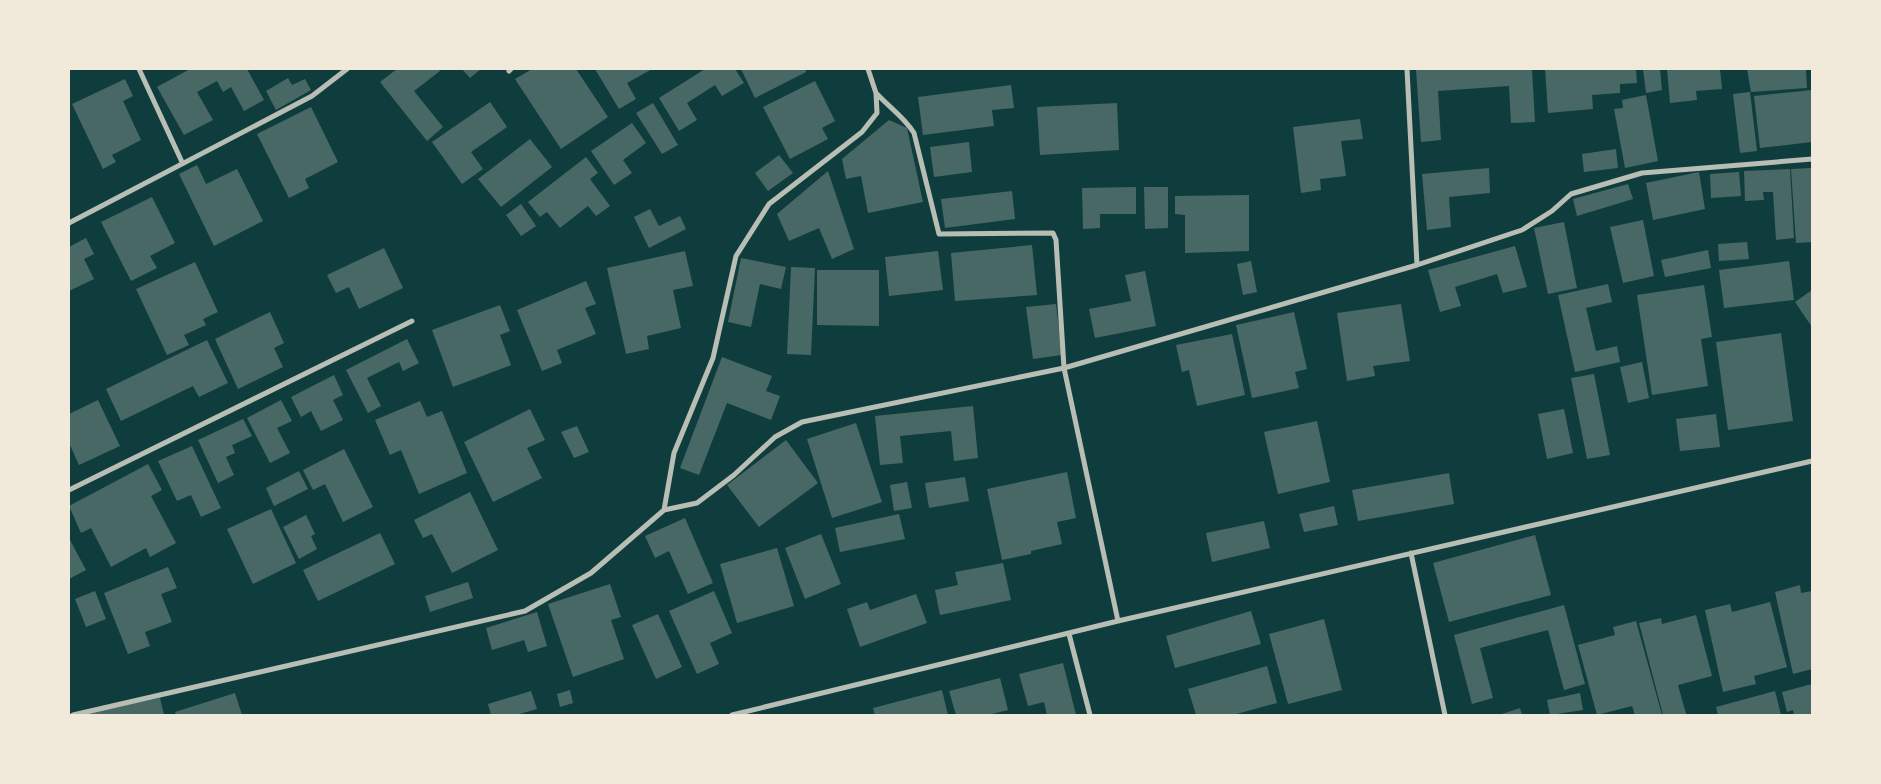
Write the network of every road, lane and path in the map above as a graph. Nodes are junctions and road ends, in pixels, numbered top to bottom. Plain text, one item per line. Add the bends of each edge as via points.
1 (139, 69) edge
2 (347, 69) edge
3 (868, 69) edge
4 (1407, 69) edge
5 (876, 93) junction
6 (1812, 160) edge
7 (182, 162) junction
8 (69, 223) edge
9 (1416, 265) junction
10 (412, 321) dead end
11 (1064, 368) junction
12 (1812, 460) edge
13 (69, 490) edge
14 (664, 510) junction
15 (1411, 553) junction
16 (1118, 621) junction
17 (1069, 634) junction
18 (73, 715) edge
19 (732, 715) edge
20 (1090, 715) edge
21 (1445, 715) edge

1 - 7 street
2 - 7 street via 312,96
3 - 5 street
4 - 9 street
5 - 11 street via 908,122 914,133 939,234 1054,233
5 - 14 street via 877,113 862,132 769,204 736,256 713,358 674,453
6 - 9 street via 1642,173 1571,194 1552,212 1522,230
7 - 8 street
9 - 11 street
10 - 13 street
11 - 14 street via 802,422 775,438 697,503
11 - 16 street
12 - 15 street
14 - 18 street via 591,572 525,611
15 - 16 street
15 - 21 street
16 - 17 street
17 - 19 street
17 - 20 street

